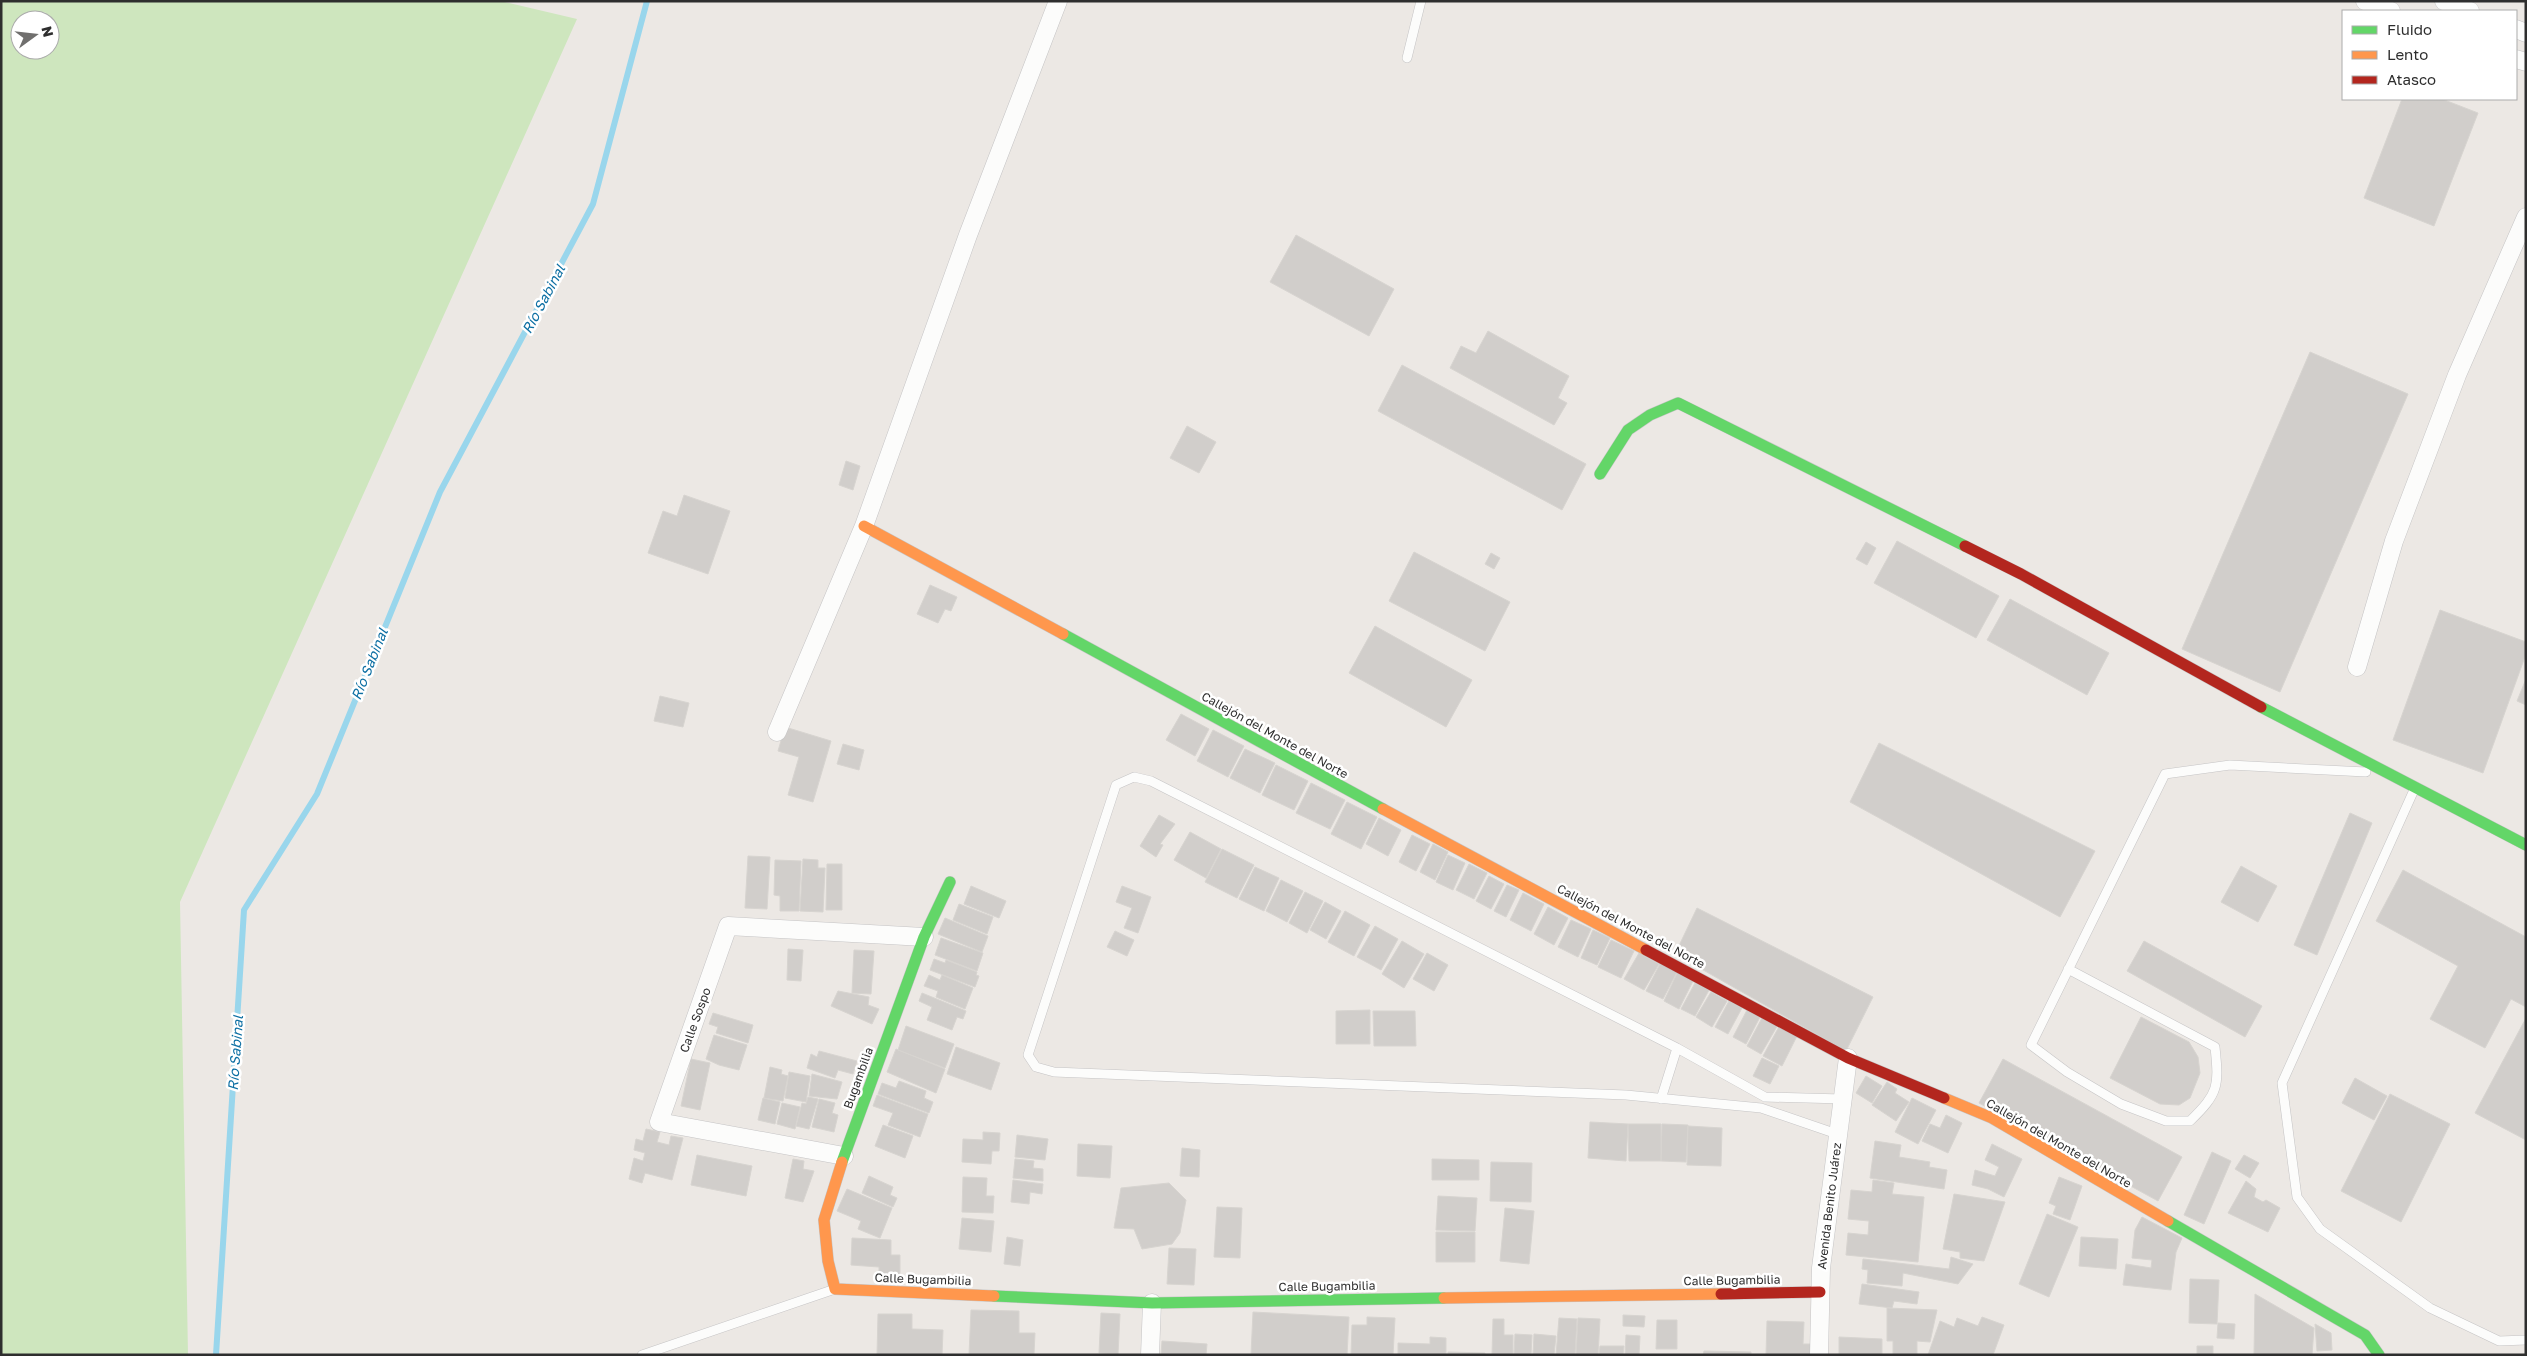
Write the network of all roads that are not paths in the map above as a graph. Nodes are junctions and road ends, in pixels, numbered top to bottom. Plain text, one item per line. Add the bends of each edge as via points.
1 (1058, 1) edge
2 (1421, 1) edge
3 (2365, 1) edge
4 (2444, 1) edge
5 (2388, 10) edge
6 (2467, 10) edge
7 (1407, 58) dead end
8 (2526, 218) edge
9 (1600, 474) dead end
10 (864, 526) junction
11 (2357, 667) dead end
12 (777, 732) dead end
13 (2386, 773) junction
14 (2415, 788) junction
15 (2526, 845) edge
16 (950, 882) dead end
17 (924, 937) junction
18 (2068, 969) junction
19 (1676, 1048) junction
20 (1848, 1058) junction
21 (1765, 1097) junction
22 (1662, 1099) junction
23 (1843, 1099) junction
24 (1761, 1108) junction
25 (1837, 1134) junction
26 (844, 1156) junction
27 (835, 1289) junction
28 (1820, 1292) junction
29 (1152, 1302) junction
30 (2526, 1340) edge
31 (642, 1355) edge
32 (1150, 1355) edge
33 (1819, 1355) edge
34 (2379, 1355) edge

1 - 10 street via 968,236
2 - 7 lane
3 - 5 street
4 - 6 street
8 - 11 street via 2457,375 2394,541
9 - 13 street via 1628,430 1650,415 1678,403 2021,574
10 - 12 street
10 - 20 street, Callejón del Monte del Norte
13 - 14 street
13 - 18 lane via 2230,765 2165,774
14 - 15 street
14 - 30 lane via 2282,1082 2297,1197 2320,1229 2430,1308 2499,1341
16 - 17 street, Bugambilia
17 - 26 street, Bugambilia
17 - 26 street, Calle Sospo via 728,926 659,1122
18 - 18 lane via 2031,1045 2067,1072 2121,1104 2166,1121 2190,1121 2208,1104 2218,1081 2215,1047
19 - 21 lane
19 - 22 lane
19 - 22 lane via 1151,781 1134,777 1116,785 1028,1055 1036,1067 1054,1072
20 - 23 street, Avenida Benito Juárez
20 - 34 street, Callejón del Monte del Norte via 1992,1118 2366,1335
21 - 23 lane
21 - 24 lane
22 - 24 lane
23 - 25 street, Avenida Benito Juárez
24 - 25 lane
25 - 28 street, Avenida Benito Juárez via 1820,1268
26 - 27 street, Bugambilia via 824,1220 828,1261
27 - 29 street, Calle Bugambilia
27 - 31 lane
28 - 29 street, Calle Bugambilia
28 - 33 street, Avenida Benito Juárez
29 - 32 street

